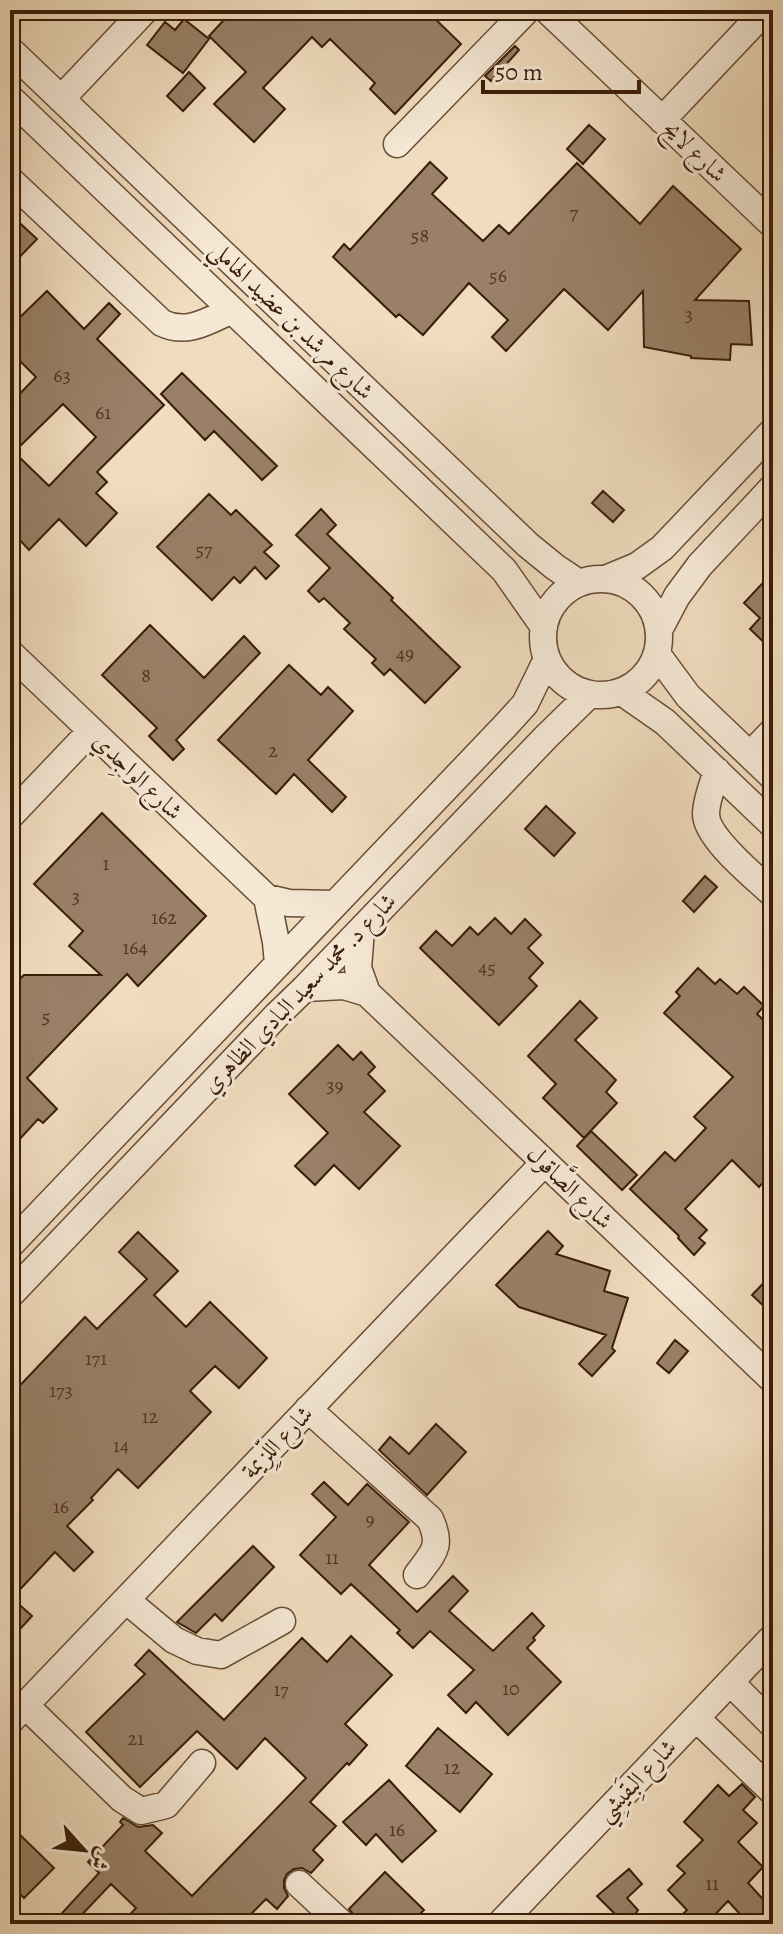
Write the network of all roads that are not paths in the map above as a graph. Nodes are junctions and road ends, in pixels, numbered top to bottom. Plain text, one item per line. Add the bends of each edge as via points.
1 (145, 10) edge
2 (527, 10) edge
3 (547, 10) edge
4 (766, 10) edge
5 (10, 50) edge
6 (10, 98) edge
7 (61, 99) junction
8 (662, 120) junction
9 (397, 144) dead end
10 (10, 180) edge
11 (773, 225) edge
12 (232, 310) junction
13 (773, 431) edge
14 (773, 487) edge
15 (608, 578) junction
16 (579, 583) junction
17 (544, 627) junction
18 (658, 642) junction
19 (10, 653) edge
20 (547, 659) junction
21 (622, 692) junction
22 (590, 694) junction
23 (91, 731) junction
24 (773, 731) edge
25 (750, 755) junction
26 (717, 771) junction
27 (773, 777) edge
28 (10, 816) edge
29 (773, 825) edge
30 (773, 894) edge
31 (267, 898) junction
32 (334, 904) junction
33 (361, 930) junction
34 (278, 964) junction
35 (305, 988) junction
36 (253, 990) junction
37 (367, 993) junction
38 (277, 1015) junction
39 (544, 1163) junction
40 (10, 1245) edge
41 (10, 1295) edge
42 (773, 1380) edge
43 (308, 1409) junction
44 (417, 1575) dead end
45 (126, 1600) junction
46 (282, 1621) dead end
47 (773, 1637) edge
48 (730, 1682) junction
49 (18, 1713) edge
50 (696, 1718) junction
51 (773, 1725) edge
52 (202, 1763) dead end
53 (773, 1792) edge
54 (299, 1884) dead end
55 (342, 1924) edge
56 (500, 1924) edge

1 - 7 street
2 - 9 street
3 - 8 street, شارع لايح
4 - 8 street
5 - 7 street, شارع مرشد بن عضيد الهاملي
6 - 12 street, شارع مرشد بن عضيد الهاملي
7 - 16 street, شارع مرشد بن عضيد الهاملي via 528,545
8 - 11 street, شارع لايح
10 - 12 street via 162,323 189,328
12 - 17 street, شارع مرشد بن عضيد الهاملي via 504,570
13 - 15 street via 662,548
14 - 18 street via 677,596
15 - 16 street
15 - 18 street via 625,583 651,605 658,620
16 - 17 street via 550,608
17 - 20 street
18 - 21 street via 649,670
18 - 25 street via 688,696
19 - 23 street, شارع الواجِدي
20 - 22 street via 557,675
20 - 32 street, شارع د. محمد سعيد البادي الظاهري via 525,704
21 - 22 street
21 - 26 street via 665,722
22 - 33 street, شارع د. محمد سعيد البادي الظاهري
23 - 28 street
23 - 31 street, شارع الواجِدي
24 - 25 street
25 - 27 street
26 - 29 street
26 - 30 street via 707,824
31 - 32 street
31 - 34 street
32 - 34 street, شارع د. محمد سعيد البادي الظاهري
33 - 35 street, شارع د. محمد سعيد البادي الظاهري
33 - 37 street via 358,968
34 - 36 street, شارع د. محمد سعيد البادي الظاهري
35 - 37 street via 344,986
35 - 38 street, شارع د. محمد سعيد البادي الظاهري
36 - 38 street via 249,1008 254,1015
36 - 40 street, شارع د. محمد سعيد البادي الظاهري
37 - 39 street, شارع الصَّاقول
38 - 41 street, شارع د. محمد سعيد البادي الظاهري
39 - 42 street, شارع الصَّاقول
39 - 43 street, شارع اللِّزِيمة
43 - 44 street via 430,1519 437,1549
43 - 45 street, شارع اللِّزِيمة
45 - 46 street via 174,1640 221,1655
45 - 49 street, شارع اللِّزِيمة
47 - 48 street, شارع البِقَيشِي
48 - 50 street, شارع البِقَيشِي
48 - 51 street
49 - 52 street via 141,1811 166,1805
50 - 53 street
50 - 56 street, شارع البِقَيشِي
54 - 55 street

